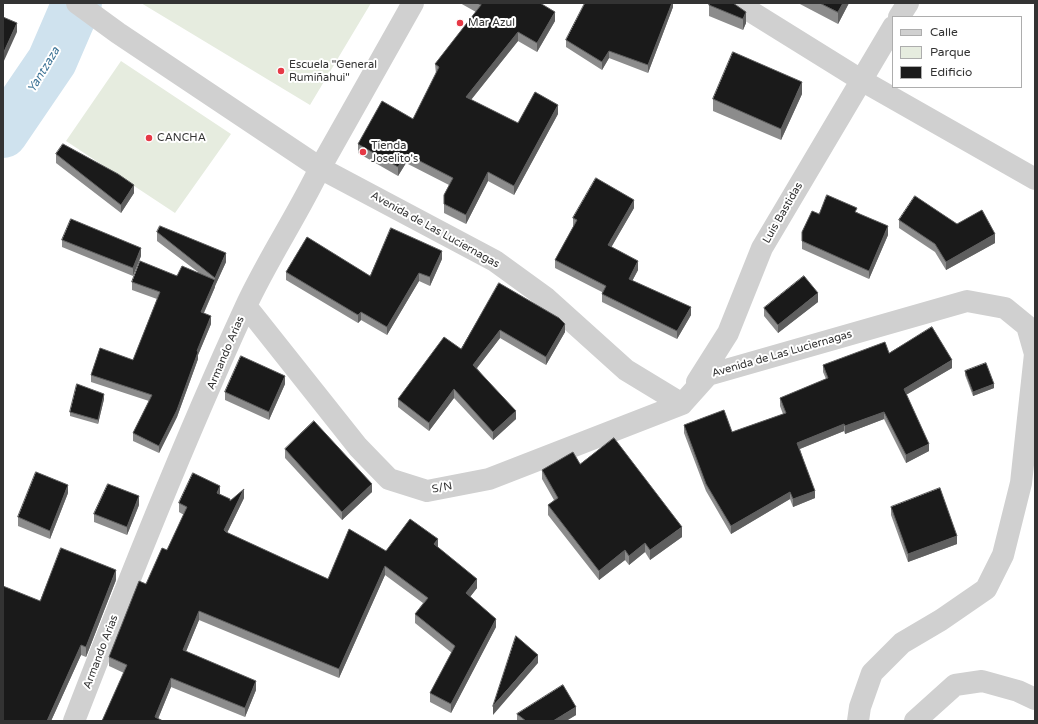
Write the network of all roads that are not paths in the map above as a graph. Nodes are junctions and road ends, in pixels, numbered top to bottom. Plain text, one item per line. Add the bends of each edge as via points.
1 (77, 3) edge
2 (413, 3) edge
3 (737, 3) edge
4 (908, 3) edge
5 (900, 16) edge
6 (892, 29) edge
7 (861, 80) junction
8 (320, 168) junction
9 (1035, 179) edge
10 (246, 306) junction
11 (682, 404) junction
12 (1035, 699) edge
13 (74, 721) edge
14 (858, 721) edge
15 (915, 721) edge

1 - 8 street, Avenida de Las Luciernagas
2 - 8 street, Armando Arias
3 - 7 street
4 - 5 street
6 - 7 street, Luis Bastidas
7 - 9 street
7 - 11 street, Luis Bastidas via 762,248 728,334
8 - 10 street, Armando Arias
8 - 11 street, Avenida de Las Luciernagas via 495,262 546,298 626,370
10 - 11 street, S/N via 358,447 389,478 427,491 489,479
10 - 13 street, Armando Arias via 133,567
11 - 14 street, Avenida de Las Luciernagas via 708,375 967,301 1005,308 1027,326 1035,354 1021,483 1003,555 986,589 902,643 872,673
12 - 15 street via 1018,691 982,681 955,685

